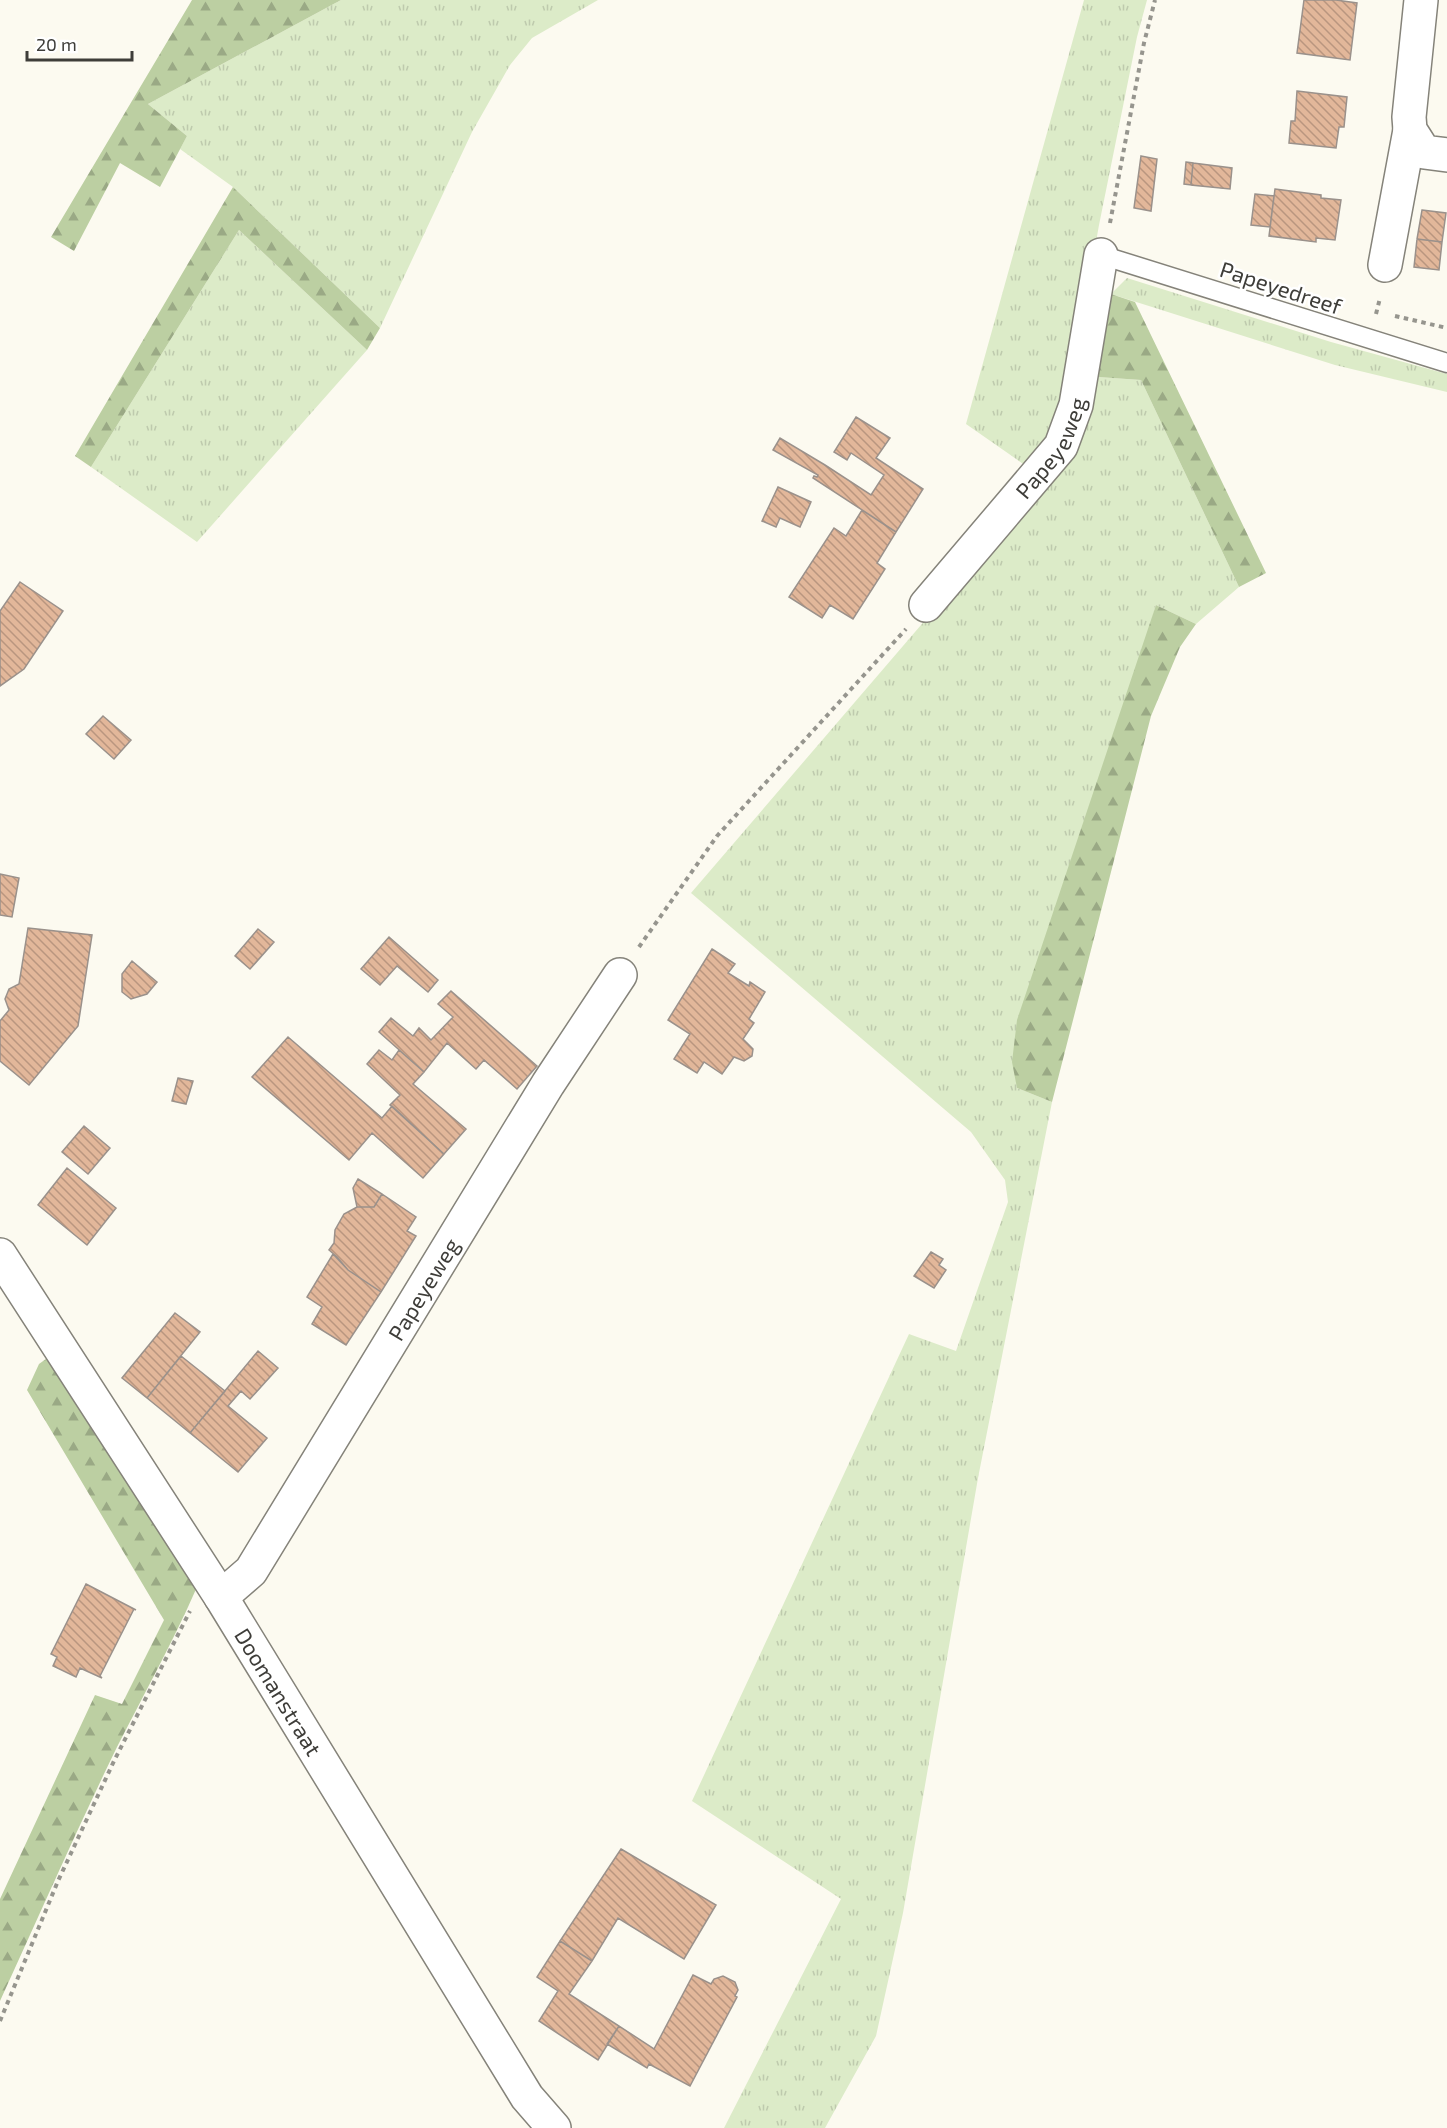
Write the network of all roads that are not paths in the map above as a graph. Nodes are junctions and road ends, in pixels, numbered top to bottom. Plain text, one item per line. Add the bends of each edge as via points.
1 (1421, 0) edge
2 (1410, 130) junction
3 (1447, 155) edge
4 (1105, 241) joint
5 (1385, 265) road end
6 (1447, 363) edge
7 (926, 605) road end
8 (620, 975) road end
9 (0, 1256) edge
10 (216, 1590) junction
11 (554, 2128) edge

1 - 2 street
2 - 3 street via 1424,152
2 - 5 street
4 - 6 lane, Papeyedreef via 1368,340
4 - 7 street, Papeyeweg via 1076,405 1061,446
8 - 10 street, Papeyeweg via 548,1084 251,1571
9 - 10 street, Doomanstraat
10 - 11 street, Doomanstraat via 527,2097

